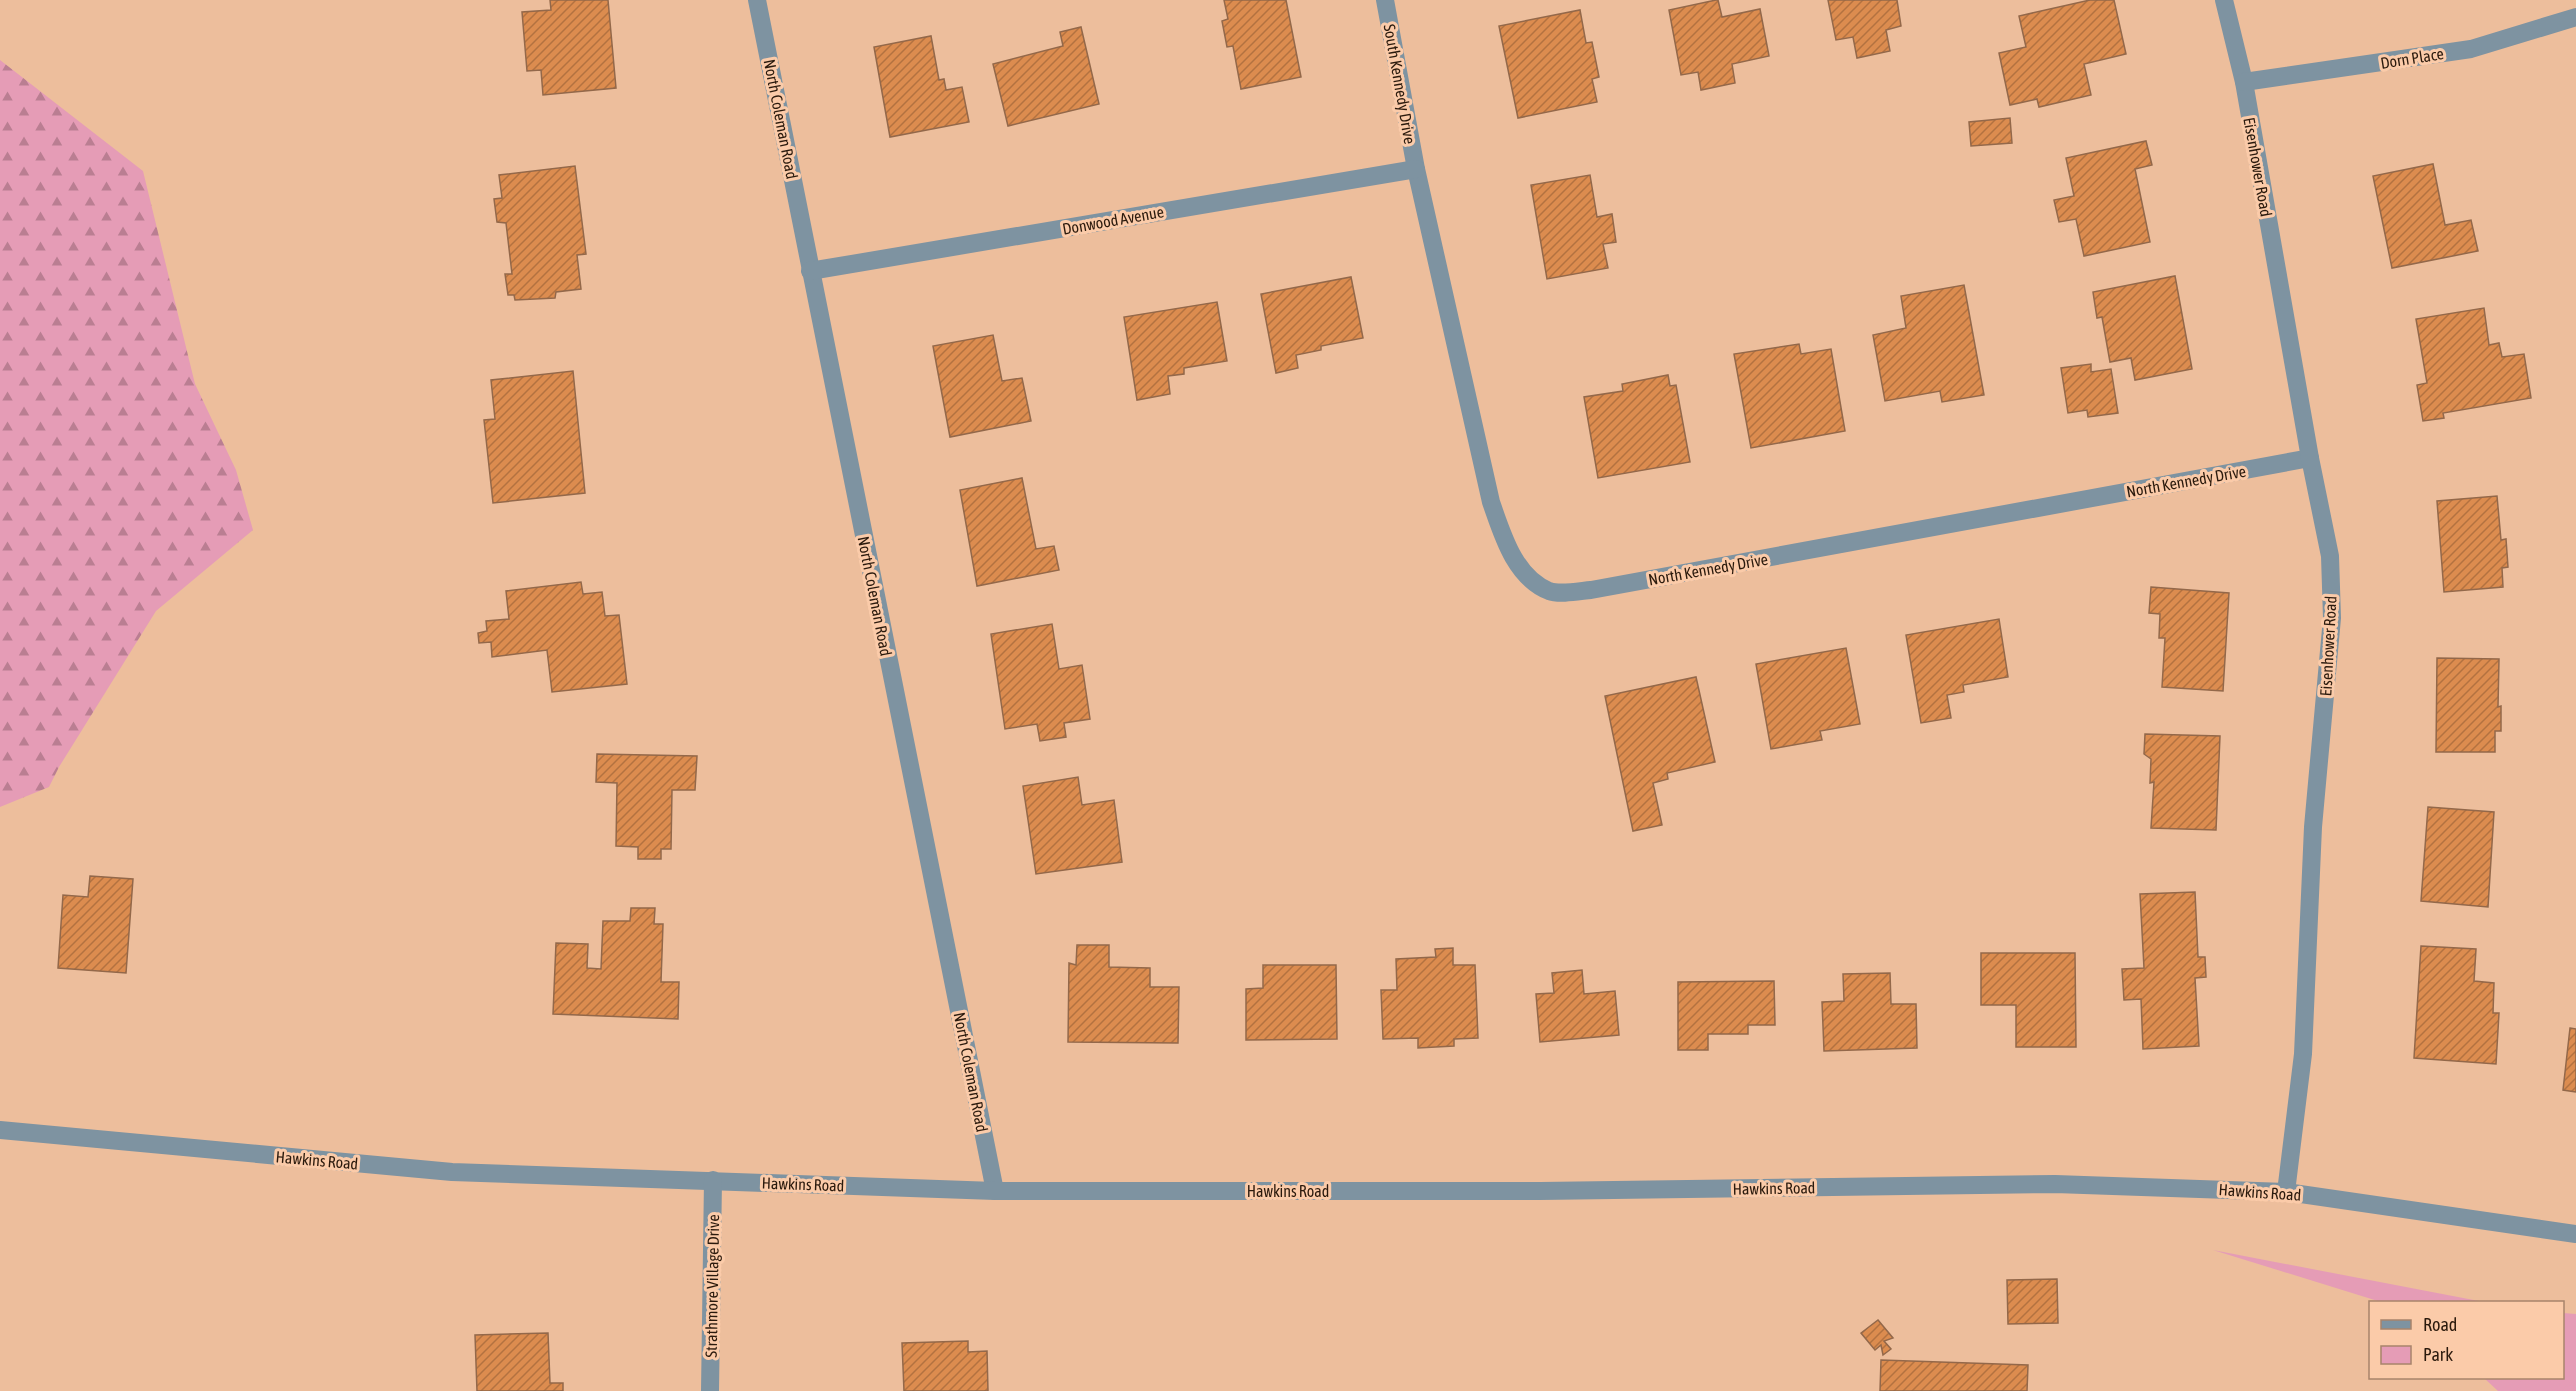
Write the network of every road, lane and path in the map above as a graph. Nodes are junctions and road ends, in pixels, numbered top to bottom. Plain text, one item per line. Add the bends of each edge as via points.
1 (757, 0) edge
2 (1385, 0) edge
3 (2224, 0) edge
4 (2576, 17) edge
5 (2244, 82) junction
6 (1416, 169) junction
7 (810, 271) junction
8 (2310, 458) junction
9 (0, 1130) edge
10 (713, 1180) junction
11 (995, 1191) junction
12 (2286, 1192) junction
13 (2576, 1234) edge
14 (710, 1391) edge

1 - 7 street, North Coleman Road
2 - 6 street, South Kennedy Drive
3 - 5 street, Eisenhower Road
4 - 5 street, Dorn Place via 2471,49
5 - 8 street, Eisenhower Road
6 - 7 street, Donwood Avenue
6 - 8 street, North Kennedy Drive via 1491,501 1504,537 1524,573 1550,591 1591,590
7 - 11 street, North Coleman Road
8 - 12 street, Eisenhower Road via 2330,555 2332,618 2313,827 2303,1054
9 - 10 street, Hawkins Road via 452,1172
10 - 11 street, Hawkins Road
10 - 14 street, Strathmore Village Drive
11 - 12 street, Hawkins Road via 1540,1191 2055,1184
12 - 13 street, Hawkins Road

